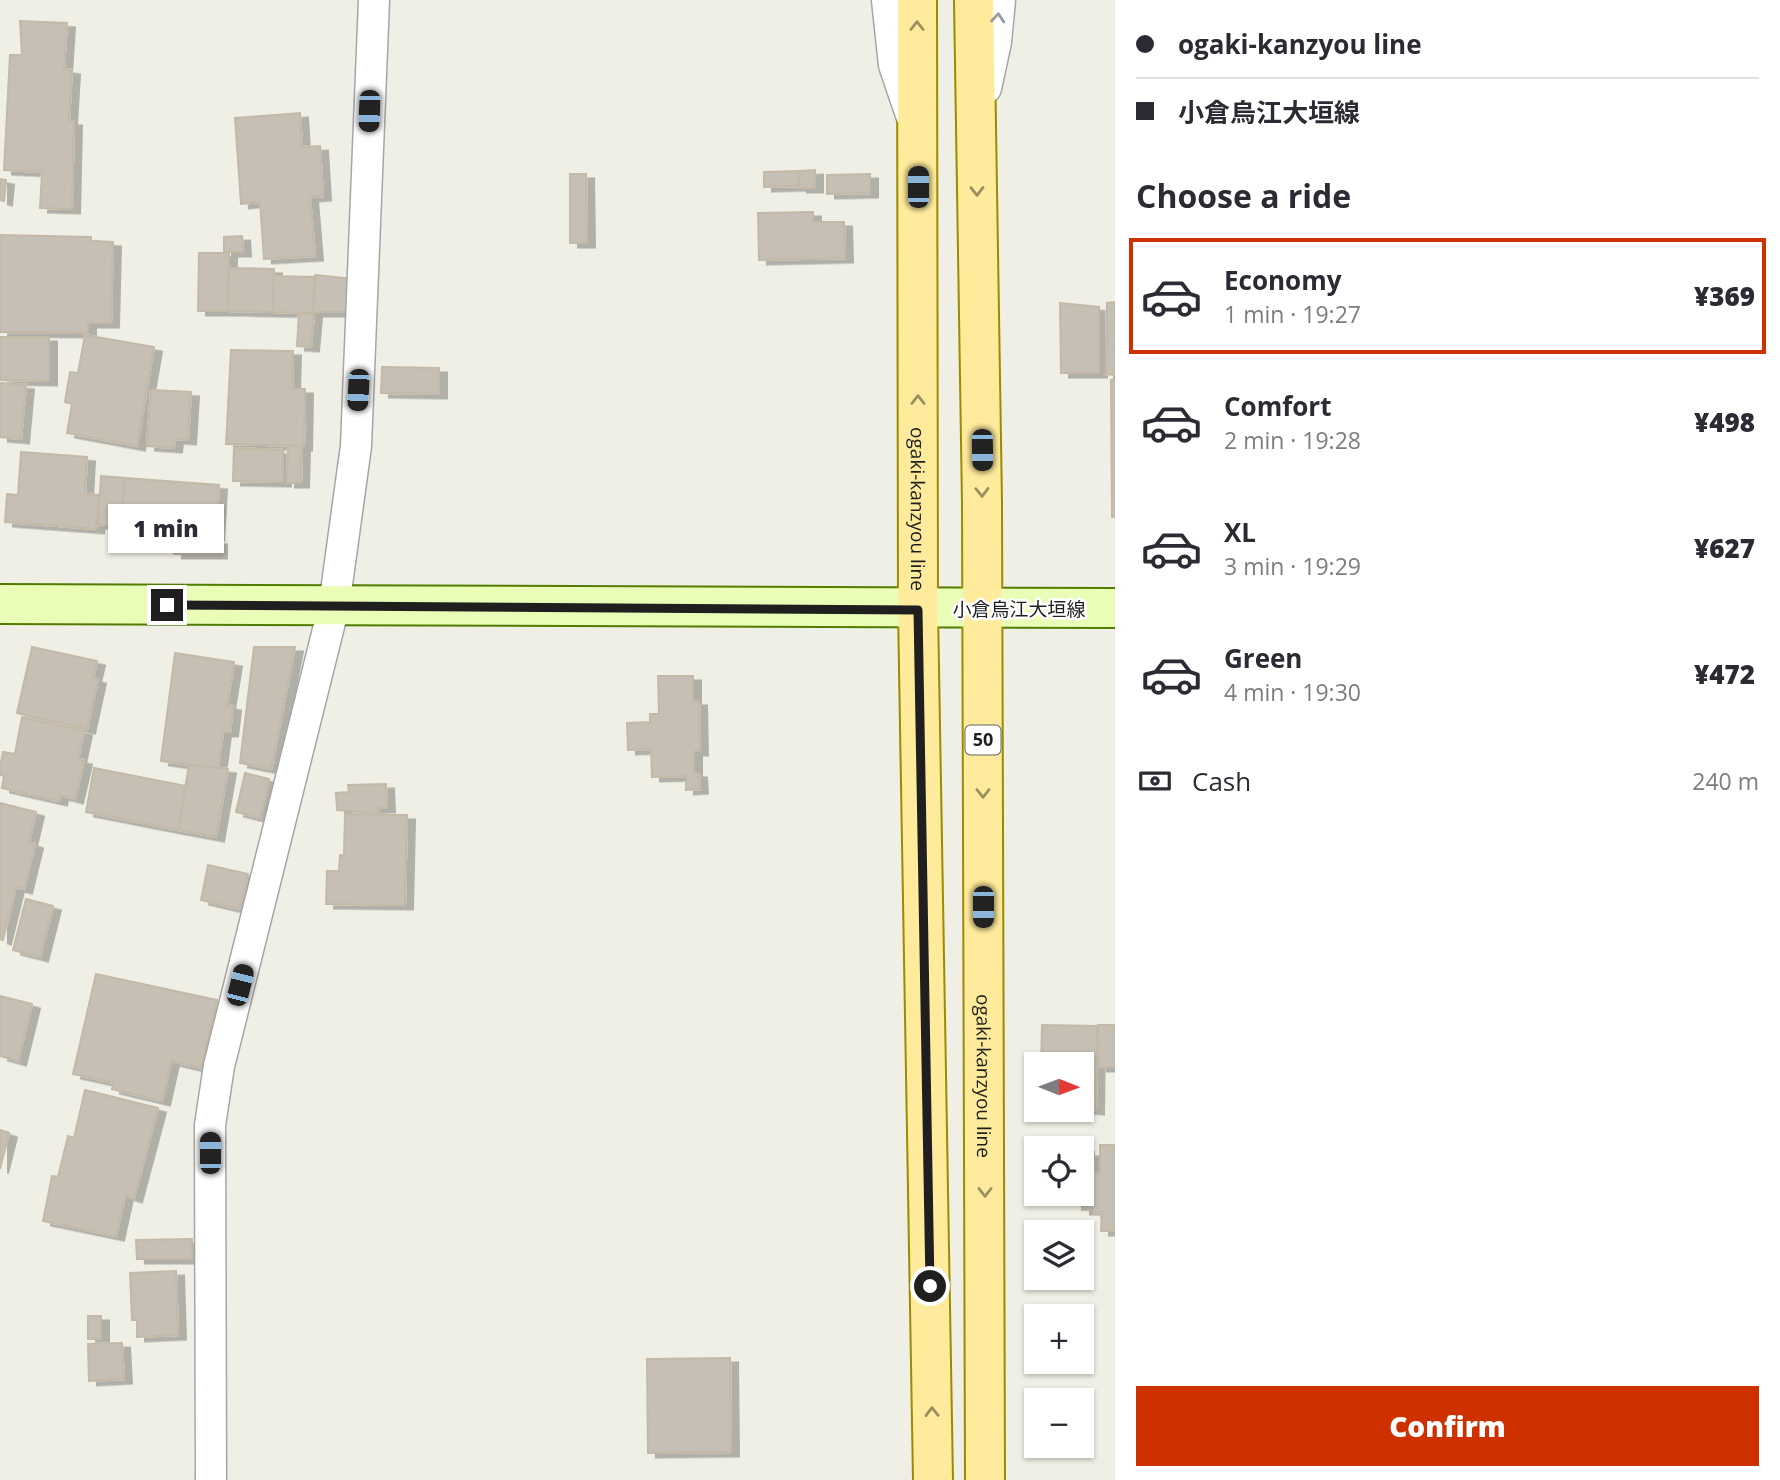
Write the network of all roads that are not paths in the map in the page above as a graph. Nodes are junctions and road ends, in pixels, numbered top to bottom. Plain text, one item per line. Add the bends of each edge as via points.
1 (374, 0) edge
2 (887, 0) edge
3 (917, 0) edge
4 (974, 0) edge
5 (1000, 0) edge
6 (918, 133) junction
7 (976, 133) junction
8 (0, 604) edge
9 (334, 606) junction
10 (1115, 608) edge
11 (982, 609) junction
12 (918, 610) junction
13 (211, 1480) edge
14 (933, 1480) edge
15 (985, 1480) edge

1 - 9 street via 356,446
2 - 6 street via 894,65
6 -> 3 main road, ogaki-kanzyou line
4 - 7 main road, ogaki-kanzyou line / 50
7 -> 5 street via 996,43
12 -> 6 main road, ogaki-kanzyou line
7 -> 11 main road, ogaki-kanzyou line / 50
8 - 9 main road, 小倉烏江大垣線
9 - 12 main road, 小倉烏江大垣線
9 - 13 street via 219,1066 210,1125
10 - 11 main road, 小倉烏江大垣線
11 - 12 main road, 小倉烏江大垣線
11 -> 15 main road, ogaki-kanzyou line / 50
14 -> 12 main road, ogaki-kanzyou line

